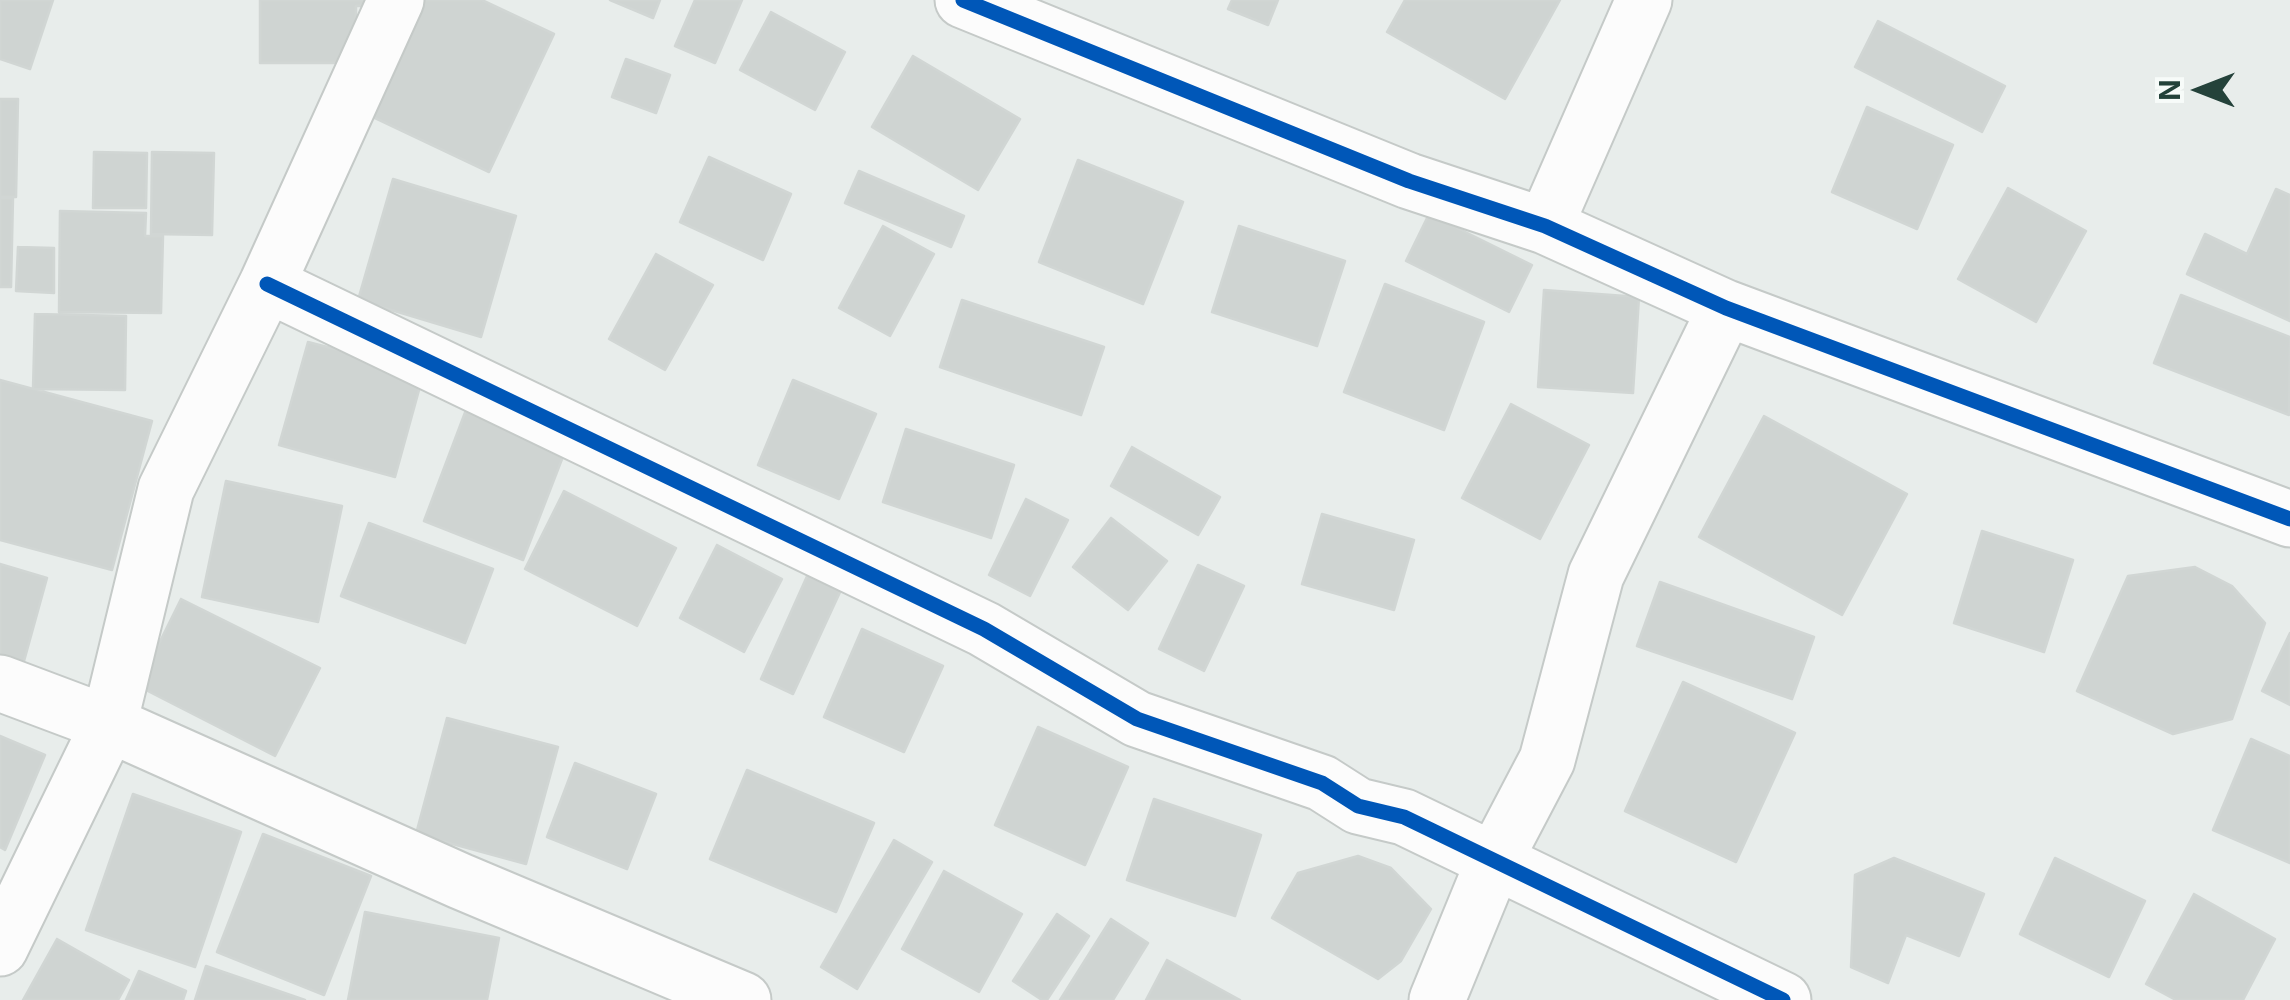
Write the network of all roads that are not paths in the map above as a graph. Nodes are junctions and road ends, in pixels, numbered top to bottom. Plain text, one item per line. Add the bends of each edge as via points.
1 (396, 0) edge
2 (963, 0) edge
3 (1644, 0) edge
4 (1546, 226) junction
5 (267, 284) junction
6 (1726, 308) junction
7 (2290, 520) edge
8 (0, 684) edge
9 (109, 724) junction
10 (1494, 861) junction
11 (0, 948) edge
12 (743, 1000) edge
13 (1437, 1000) edge
14 (1783, 1000) edge

1 - 5 street
2 - 4 street via 1409,181
3 - 4 street
4 - 6 street
5 - 9 street via 166,489
5 - 10 street via 984,630 1137,718 1322,783 1358,806 1404,817
6 - 7 street
6 - 10 street via 1596,575 1546,760
8 - 9 street
9 - 11 street
9 - 12 street
10 - 13 street
10 - 14 street

